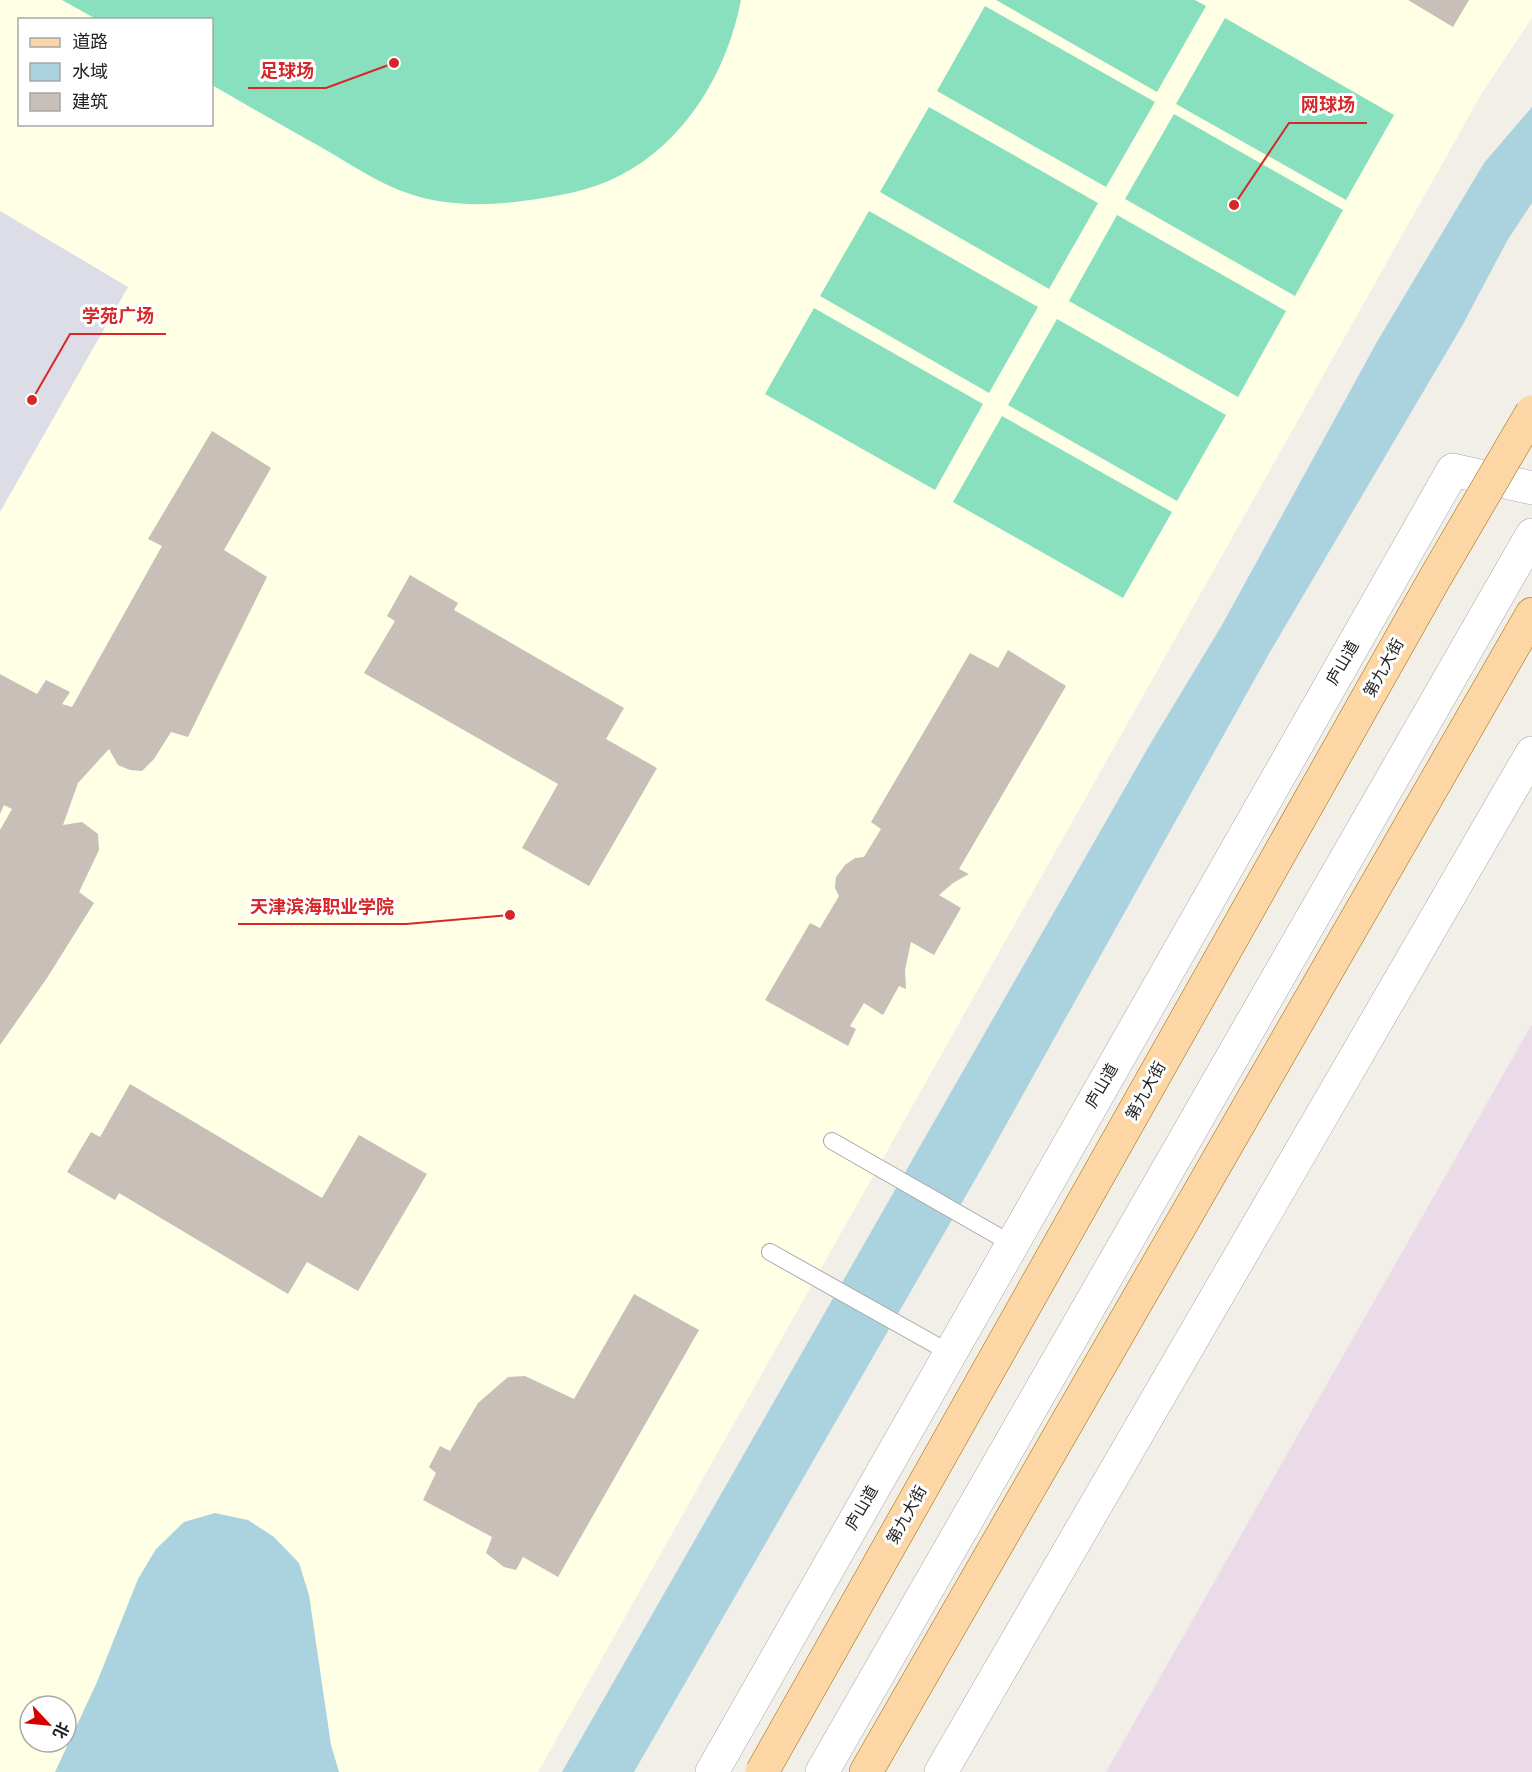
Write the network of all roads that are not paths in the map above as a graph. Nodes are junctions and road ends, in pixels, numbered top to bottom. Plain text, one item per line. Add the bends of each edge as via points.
1 (1532, 412) edge
2 (1532, 488) edge
3 (1532, 535) edge
4 (1532, 614) edge
5 (1532, 753) edge
6 (832, 1141) dead end
7 (1012, 1244) junction
8 (770, 1252) dead end
9 (950, 1353) junction
10 (712, 1772) edge
11 (762, 1772) edge
12 (822, 1772) edge
13 (866, 1772) edge
14 (941, 1772) edge

1 - 11 main road, 第九大街, bridge
2 - 7 street, 庐山道 via 1453,470
3 - 12 street
4 - 13 main road
5 - 14 street
6 - 7 lane
7 - 9 street, 庐山道
8 - 9 lane
9 - 10 street, 庐山道

